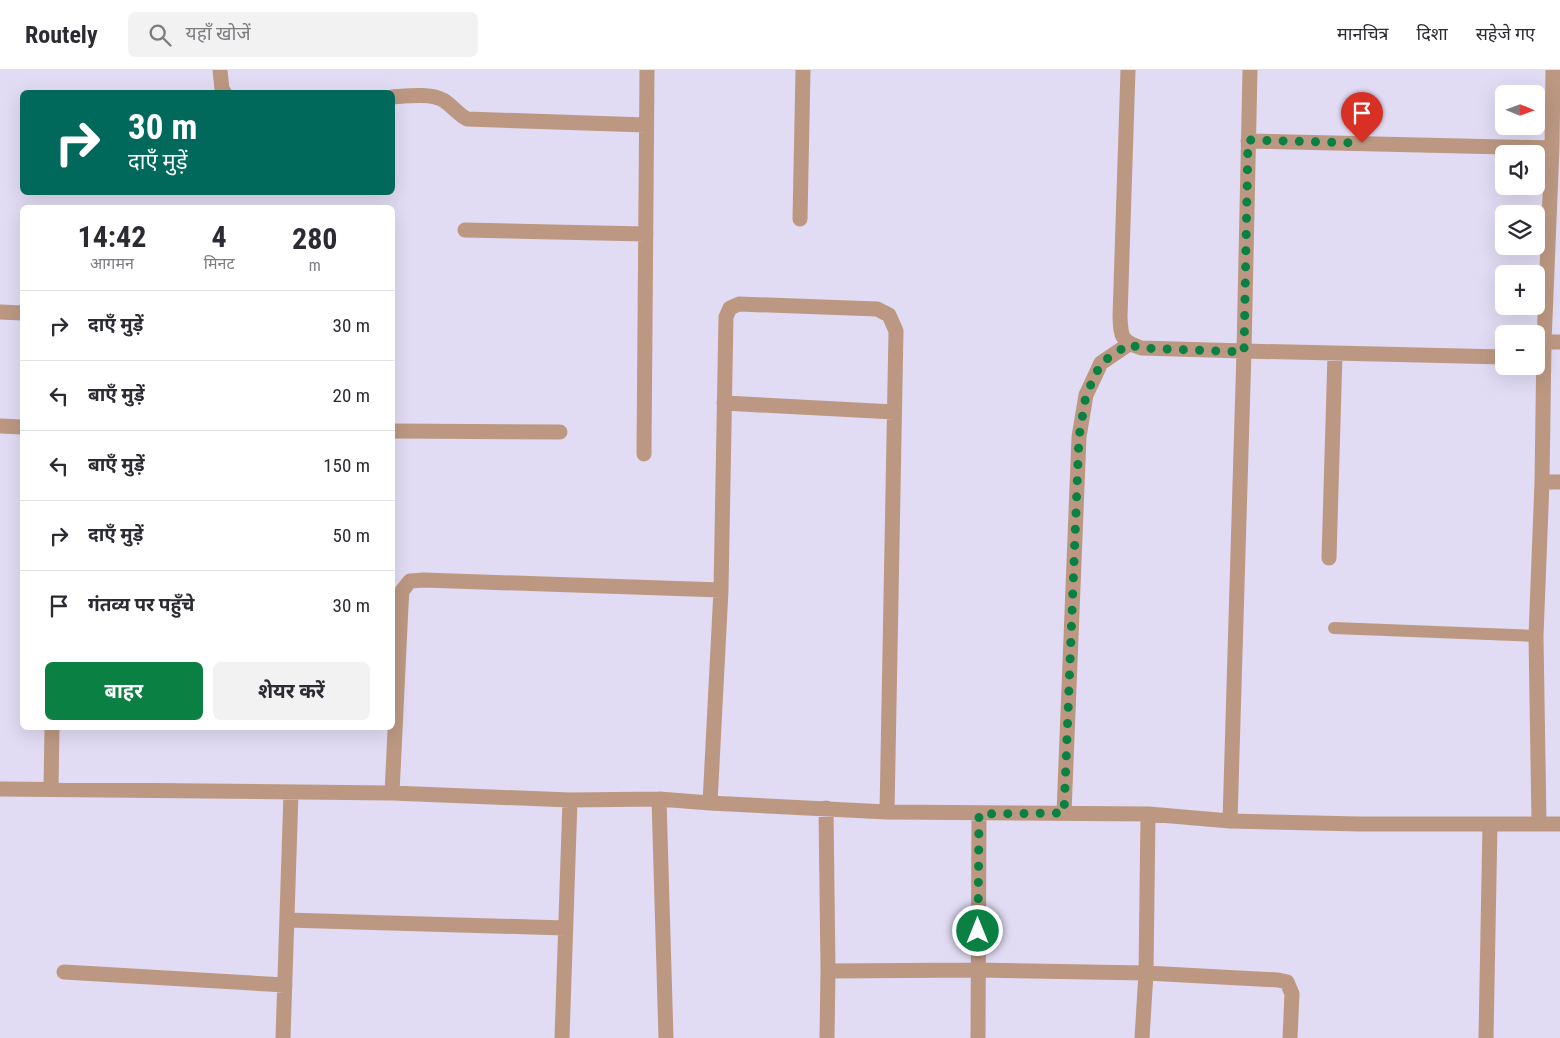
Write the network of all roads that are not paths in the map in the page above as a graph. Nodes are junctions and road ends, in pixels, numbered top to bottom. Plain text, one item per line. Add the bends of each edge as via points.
1 (220, 70) edge
2 (648, 70) edge
3 (803, 70) edge
4 (1128, 70) edge
5 (1250, 70) edge
6 (1553, 70) edge
7 (1556, 89) edge
8 (223, 90) edge
9 (395, 97) edge
10 (646, 125) junction
11 (1248, 140) junction
12 (1552, 148) junction
13 (800, 220) dead end
14 (465, 230) dead end
15 (646, 234) junction
16 (0, 312) edge
17 (20, 312) edge
18 (1545, 325) edge
19 (1545, 342) edge
20 (1560, 342) edge
21 (1129, 344) junction
22 (1244, 352) junction
23 (1335, 354) junction
24 (1495, 358) edge
25 (1540, 375) edge
26 (724, 402) junction
27 (894, 412) junction
28 (0, 426) edge
29 (20, 426) edge
30 (395, 431) edge
31 (560, 432) dead end
32 (644, 454) dead end
33 (1542, 482) junction
34 (1560, 482) edge
35 (1329, 558) dead end
36 (721, 590) junction
37 (1334, 628) dead end
38 (1536, 636) junction
39 (52, 730) edge
40 (51, 788) junction
41 (0, 789) edge
42 (392, 792) junction
43 (291, 793) junction
44 (659, 799) junction
45 (570, 800) junction
46 (710, 803) junction
47 (826, 808) junction
48 (887, 812) junction
49 (1064, 813) junction
50 (979, 814) junction
51 (1148, 814) junction
52 (1230, 821) junction
53 (1539, 823) junction
54 (1490, 824) junction
55 (1560, 824) edge
56 (287, 920) junction
57 (565, 928) junction
58 (828, 970) junction
59 (978, 970) junction
60 (64, 972) dead end
61 (1146, 973) junction
62 (285, 985) junction
63 (283, 1038) edge
64 (562, 1038) edge
65 (666, 1038) edge
66 (827, 1038) edge
67 (978, 1038) edge
68 (1142, 1038) edge
69 (1290, 1038) edge
70 (1486, 1038) edge

1 - 8 street
2 - 10 street
3 - 13 street
4 - 21 street via 1120,317 1121,333
5 - 11 street
6 - 7 street
7 - 12 street
9 - 10 street via 441,99 467,119
10 - 15 street
11 - 12 street
11 - 22 street
12 - 18 street
14 - 15 street
15 - 32 street
16 - 17 street
19 - 20 street
21 - 22 street via 1140,348
21 - 49 street via 1101,363 1086,395 1079,437
22 - 23 street
22 - 52 street
23 - 24 street
23 - 35 street
25 - 33 street
26 - 27 street
26 - 27 street via 726,317 730,308 739,304 877,309 889,315 896,332
26 - 36 street
27 - 48 street
28 - 29 street
30 - 31 street
33 - 34 street
33 - 38 street
36 - 42 street via 410,581 402,591
36 - 46 street
37 - 38 lane
38 - 53 street
39 - 40 street
40 - 41 street
40 - 43 street
42 - 43 street
42 - 45 street
43 - 56 street
44 - 45 street
44 - 46 street
44 - 65 street
45 - 57 street
46 - 47 street
47 - 48 street
47 - 58 street
48 - 50 street
49 - 50 street
49 - 51 street
50 - 59 street
51 - 52 street
51 - 61 street
52 - 54 street
53 - 54 street
53 - 55 street
54 - 70 street
56 - 57 street
56 - 62 street
57 - 64 street
58 - 59 street
58 - 66 street
59 - 61 street
59 - 67 street
60 - 62 street
61 - 68 street
61 - 69 street via 1287,982 1292,994
62 - 63 street

